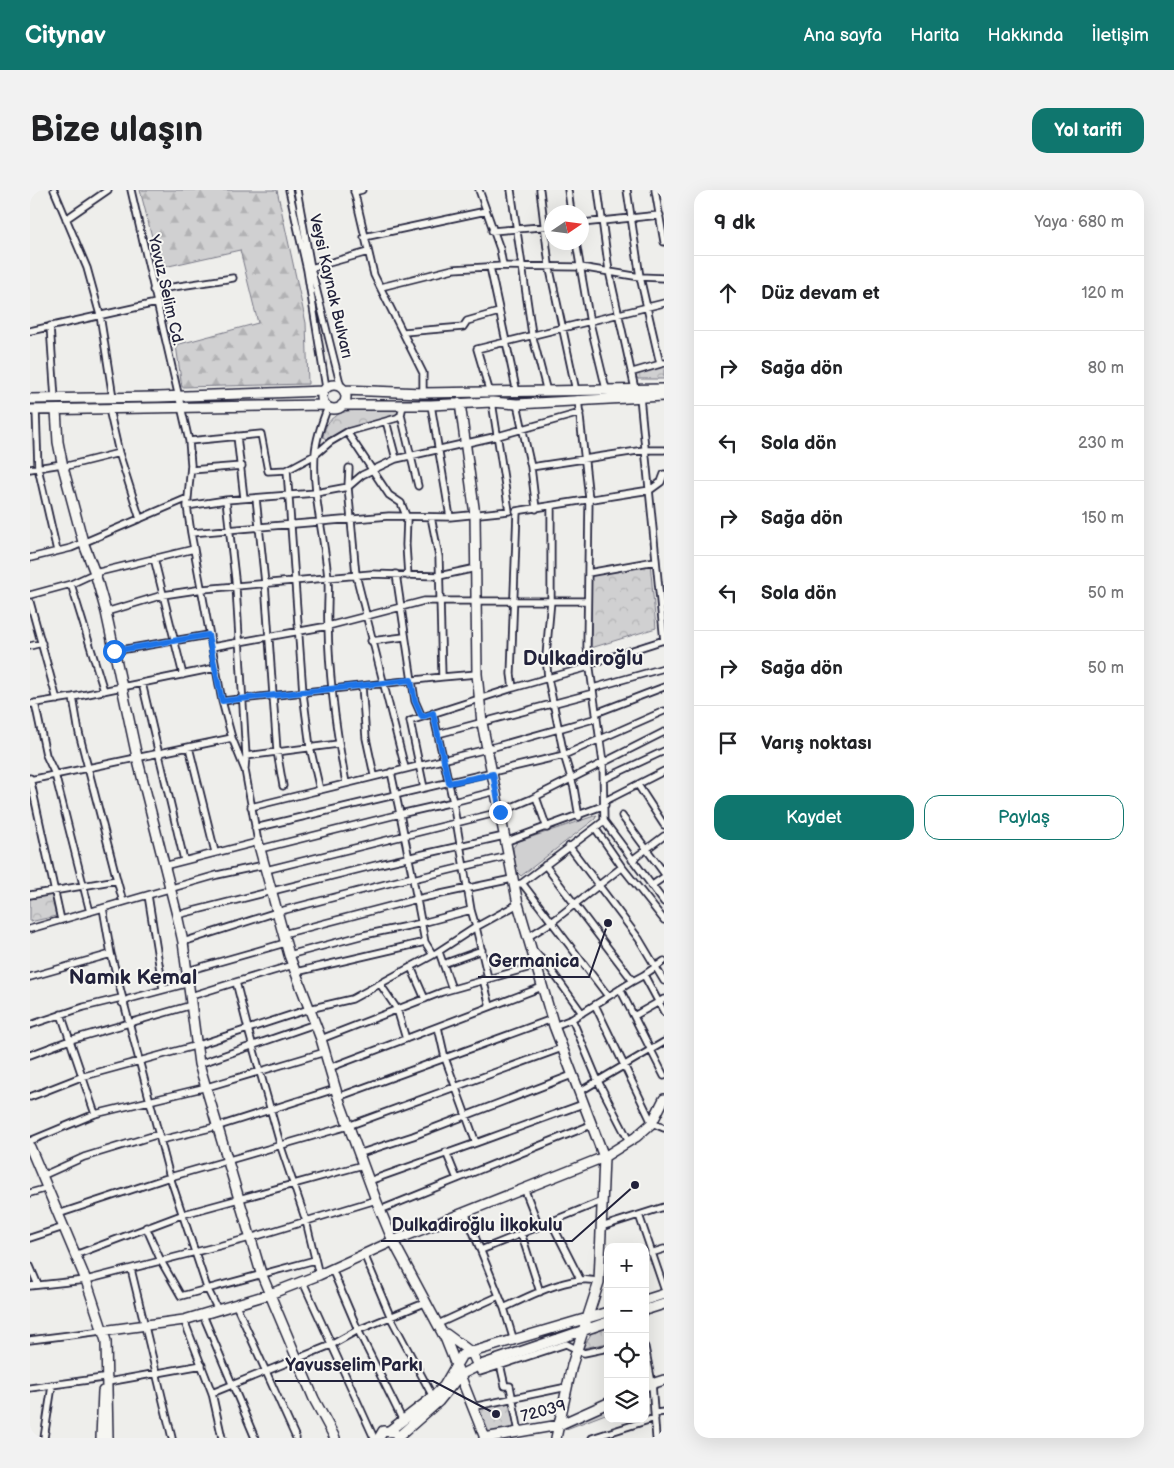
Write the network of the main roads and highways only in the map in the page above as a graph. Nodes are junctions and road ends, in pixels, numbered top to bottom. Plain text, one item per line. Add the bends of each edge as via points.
1 (325, 389) junction
2 (342, 389) junction
3 (663, 392) edge
4 (638, 393) junction
5 (577, 395) junction
6 (491, 398) junction
7 (30, 399) edge
8 (460, 403) junction
9 (342, 405) junction
10 (327, 406) junction
11 (33, 410) edge
12 (56, 410) junction
13 (259, 846) road end
14 (664, 1099) edge
15 (31, 1152) edge
16 (604, 1157) junction
17 (393, 1241) junction
18 (270, 1294) junction
19 (664, 1294) edge
20 (649, 1299) edge
21 (664, 1304) edge
22 (649, 1309) edge
23 (604, 1313) edge
24 (587, 1319) junction
25 (604, 1323) edge
26 (439, 1326) junction
27 (583, 1330) junction
28 (102, 1331) junction
29 (472, 1353) junction
30 (456, 1366) junction
31 (478, 1366) junction
32 (460, 1375) junction
33 (105, 1380) junction
34 (664, 1380) edge
35 (649, 1384) edge
36 (604, 1405) edge
37 (560, 1425) junction
38 (389, 1431) junction
39 (517, 1435) edge
40 (102, 1438) edge
41 (108, 1438) edge
42 (335, 1438) edge
43 (379, 1438) edge
44 (397, 1438) edge
45 (484, 1438) edge
46 (556, 1438) edge

1 - 2 main road via 333,385
1 - 7 main road
1 - 10 main road via 322,398
2 - 6 main road
2 - 9 main road via 346,398
3 - 4 main road
4 - 5 main road
4 - 5 main road via 606,390
5 - 6 main road via 517,393
5 - 6 main road via 517,404
6 - 8 main road
8 - 9 main road
8 - 16 main road via 474,515 477,674 482,723 518,904 553,1023
9 - 10 main road via 335,409
10 - 12 main road
11 - 12 main road
12 - 18 main road via 62,465 106,612 137,757 183,942 198,1045 196,1053 238,1199
13 - 17 main road via 289,955 321,1039 358,1154
14 - 16 main road via 652,1123
15 - 28 main road via 86,1280
16 - 17 main road
16 - 24 main road via 599,1282
17 - 18 main road
17 - 26 main road
18 - 28 main road via 184,1320
18 - 42 main road via 314,1400
19 - 20 main road
21 - 22 main road
23 - 24 main road
24 - 27 main road
24 - 29 main road
25 - 27 main road
26 - 29 main road via 454,1342
26 - 30 main road
27 - 31 main road
27 - 37 main road
28 - 33 main road via 106,1341
29 - 30 main road via 462,1355
29 - 31 main road
30 - 32 main road
30 - 38 main road via 433,1397
31 - 32 main road
32 - 44 main road via 439,1401
32 - 45 main road
33 - 40 main road
33 - 41 main road
34 - 35 main road
36 - 37 main road, 72039
37 - 39 main road, 72039
37 - 46 main road
38 - 43 main road via 383,1431
38 - 44 main road
39 - 45 main road, 72039

